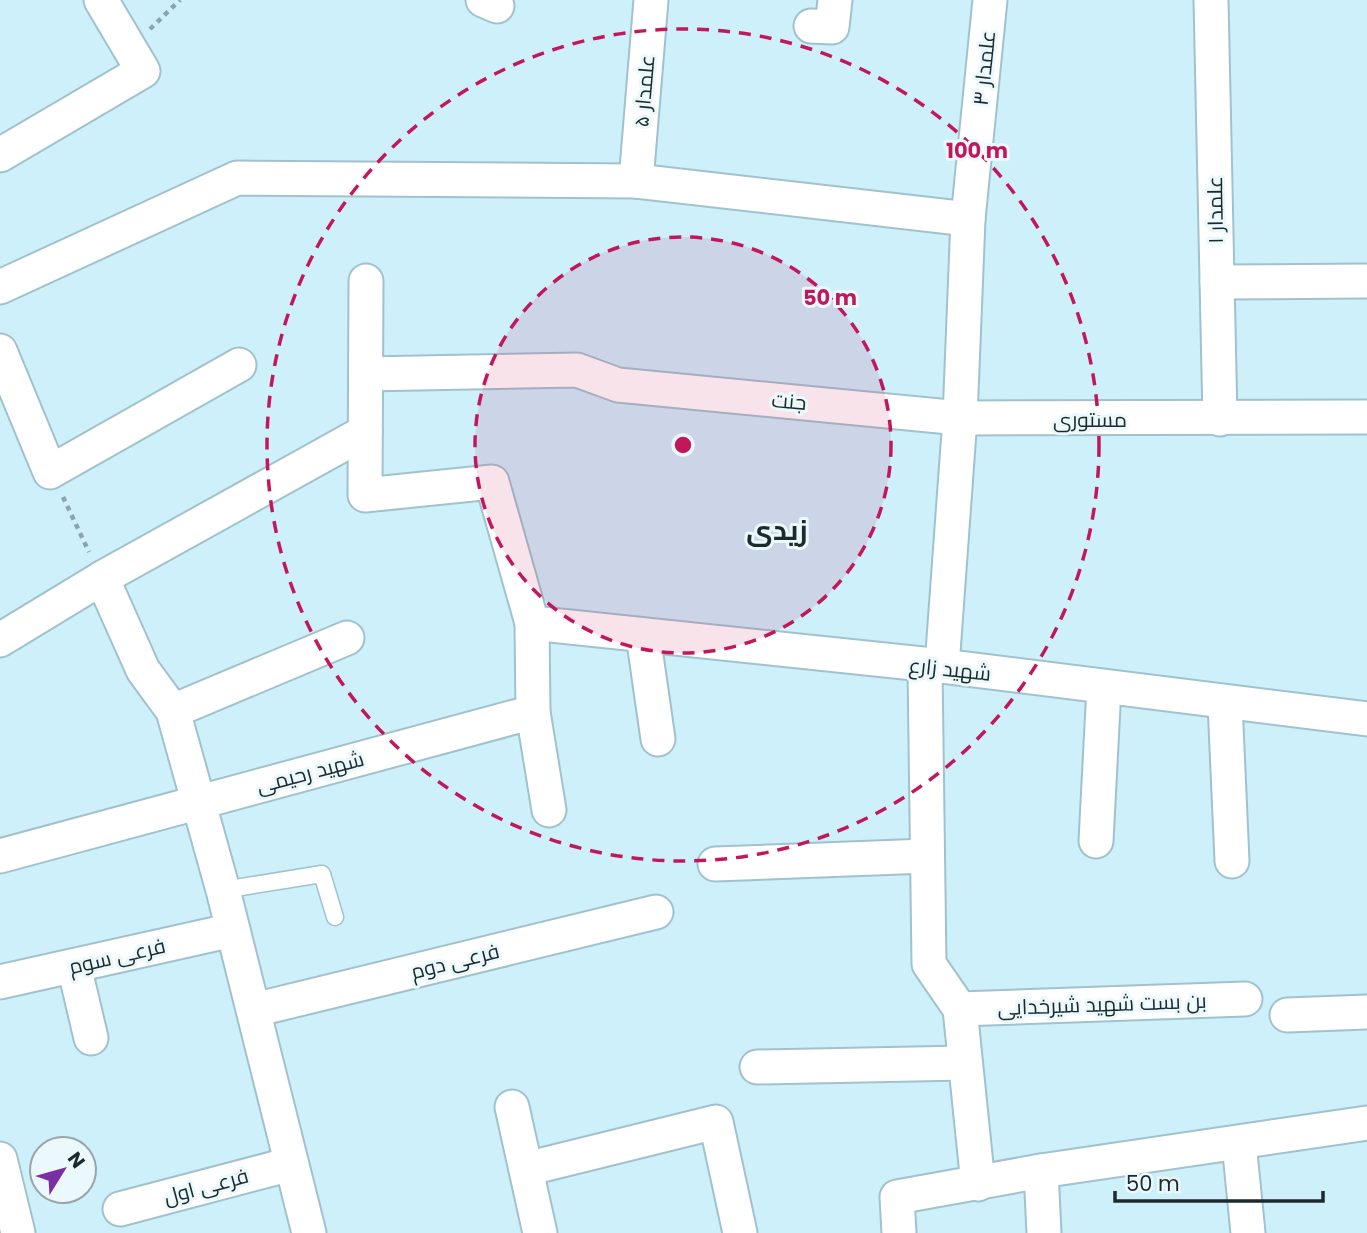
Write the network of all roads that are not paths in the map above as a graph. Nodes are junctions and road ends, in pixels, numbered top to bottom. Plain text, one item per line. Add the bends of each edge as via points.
1 (101, 0) edge
2 (651, 0) edge
3 (835, 0) edge
4 (990, 0) edge
5 (1211, 0) edge
6 (811, 26) dead end
7 (0, 155) edge
8 (636, 181) junction
9 (968, 219) junction
10 (366, 281) dead end
11 (1367, 281) edge
12 (1217, 282) junction
13 (0, 288) edge
14 (0, 351) edge
15 (239, 365) dead end
16 (366, 374) junction
17 (1367, 417) edge
18 (960, 418) junction
19 (1220, 419) junction
20 (365, 432) junction
21 (102, 579) junction
22 (532, 623) junction
23 (643, 635) junction
24 (347, 638) dead end
25 (0, 639) edge
26 (933, 666) junction
27 (1104, 687) junction
28 (1225, 702) junction
29 (173, 711) junction
30 (533, 712) junction
31 (1367, 719) edge
32 (658, 739) dead end
33 (199, 803) junction
34 (549, 810) dead end
35 (1096, 841) dead end
36 (0, 856) edge
37 (927, 856) junction
38 (1232, 862) dead end
39 (715, 864) dead end
40 (223, 890) junction
41 (656, 912) dead end
42 (335, 917) dead end
43 (233, 930) junction
44 (74, 966) junction
45 (0, 982) edge
46 (1245, 999) dead end
47 (960, 1009) junction
48 (254, 1010) junction
49 (1367, 1012) edge
50 (1287, 1015) dead end
51 (92, 1038) dead end
52 (965, 1063) junction
53 (757, 1067) dead end
54 (512, 1107) dead end
55 (1367, 1123) edge
56 (1239, 1143) junction
57 (0, 1158) edge
58 (291, 1164) junction
59 (526, 1169) junction
60 (1041, 1171) junction
61 (978, 1184) junction
62 (120, 1209) dead end
63 (14, 1232) edge
64 (309, 1233) edge
65 (540, 1233) edge
66 (740, 1233) edge
67 (899, 1233) edge
68 (1044, 1233) edge
69 (1248, 1233) edge

1 - 7 street via 143,71
2 - 8 street, علمدار ۵
3 - 6 street via 832,27
4 - 9 street, علمدار ۳
5 - 12 street, علمدار ۱
8 - 9 street
8 - 13 street via 237,178
9 - 18 street, علمدار ۳
10 - 16 street
11 - 12 street
12 - 19 street, علمدار ۱
14 - 15 street via 50,472
16 - 18 street, جنت via 577,370 618,385
16 - 20 street
17 - 19 street, مستوری
18 - 19 street, مستوری
18 - 26 street, علمدار ۳
20 - 21 street
20 - 22 street via 365,495 492,482
21 - 25 street
21 - 29 street via 144,670
22 - 23 street, شهید زارع
22 - 30 street
23 - 26 street, شهید زارع
23 - 32 street
24 - 29 street
26 - 27 street, شهید زارع
26 - 37 street, علمدار ۳
27 - 28 street, شهید زارع
27 - 35 street
28 - 31 street, شهید زارع
28 - 38 street
29 - 33 street
30 - 33 street, شهید رحیمی
30 - 34 street
33 - 36 street, شهید رحیمی
33 - 40 street
37 - 39 street
37 - 47 street, علمدار ۳ via 929,964
40 - 42 lane via 322,874
40 - 43 street
41 - 48 street, فرعی دوم
43 - 44 street, فرعی سوم
43 - 48 street
44 - 45 street, فرعی سوم
44 - 51 street
46 - 47 street, بن بست شهید شیرخدایی
47 - 52 street
48 - 58 street
49 - 50 street
52 - 53 street
52 - 61 street
54 - 59 street
55 - 56 street
56 - 60 street
56 - 69 street
57 - 63 street
58 - 62 street, فرعی اول
58 - 64 street
59 - 65 street
59 - 66 street via 716,1122
60 - 61 street
60 - 68 street
61 - 67 street via 897,1197

